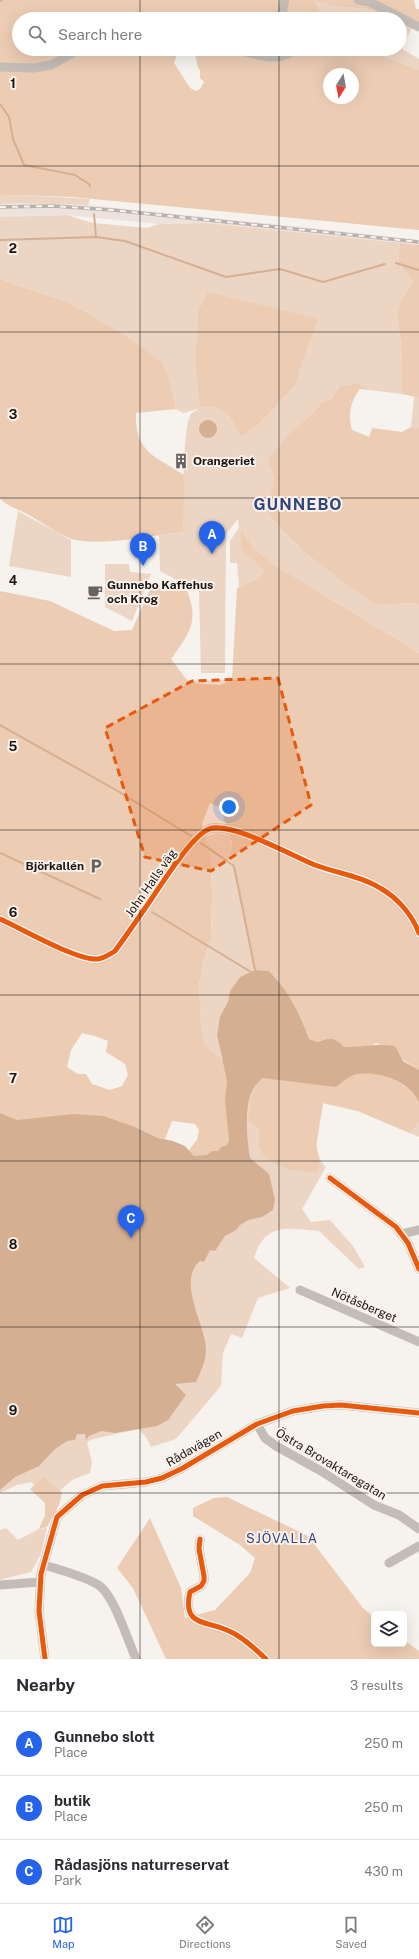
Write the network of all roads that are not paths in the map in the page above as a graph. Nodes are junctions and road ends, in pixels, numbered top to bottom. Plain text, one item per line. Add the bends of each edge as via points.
1 (285, 0) edge
2 (358, 0) edge
3 (282, 12) edge
4 (390, 12) edge
5 (407, 21) edge
6 (419, 27) edge
7 (68, 56) edge
8 (262, 56) edge
9 (282, 56) edge
10 (0, 67) edge
11 (0, 919) edge
12 (419, 933) edge
13 (330, 1178) dead end
14 (419, 1230) edge
15 (402, 1234) junction
16 (419, 1269) edge
17 (300, 1290) dead end
18 (419, 1342) edge
19 (419, 1413) edge
20 (257, 1424) junction
21 (419, 1529) edge
22 (200, 1539) dead end
23 (419, 1546) edge
24 (389, 1563) dead end
25 (44, 1565) junction
26 (40, 1582) junction
27 (0, 1585) edge
28 (45, 1659) edge
29 (136, 1659) edge
30 (266, 1659) edge

1 - 3 street
2 - 4 street via 370,2
5 - 6 street
7 - 10 street via 51,66
8 - 9 street
11 - 12 street, John Halls väg via 73,952 90,958 104,958 115,951 190,846 209,829 228,829 253,837 315,865 380,887 395,898 409,914
13 - 15 street via 383,1216
14 - 15 street
15 - 16 street
17 - 18 street, Nötåsberget
19 - 20 street, Rådavägen via 341,1405 323,1406 293,1411
20 - 21 street, Östra Brovaktaregatan via 265,1438 276,1446 374,1505 399,1515
20 - 25 street, Rådavägen via 162,1478 102,1486 82,1495 57,1517
22 - 30 street via 198,1549 204,1582 190,1592 187,1604 189,1613 197,1621 229,1631
23 - 24 street
25 - 26 street, Rådavägen
25 - 29 street via 94,1582 101,1587 109,1596
26 - 27 street
26 - 28 street, Rådavägen via 39,1611

